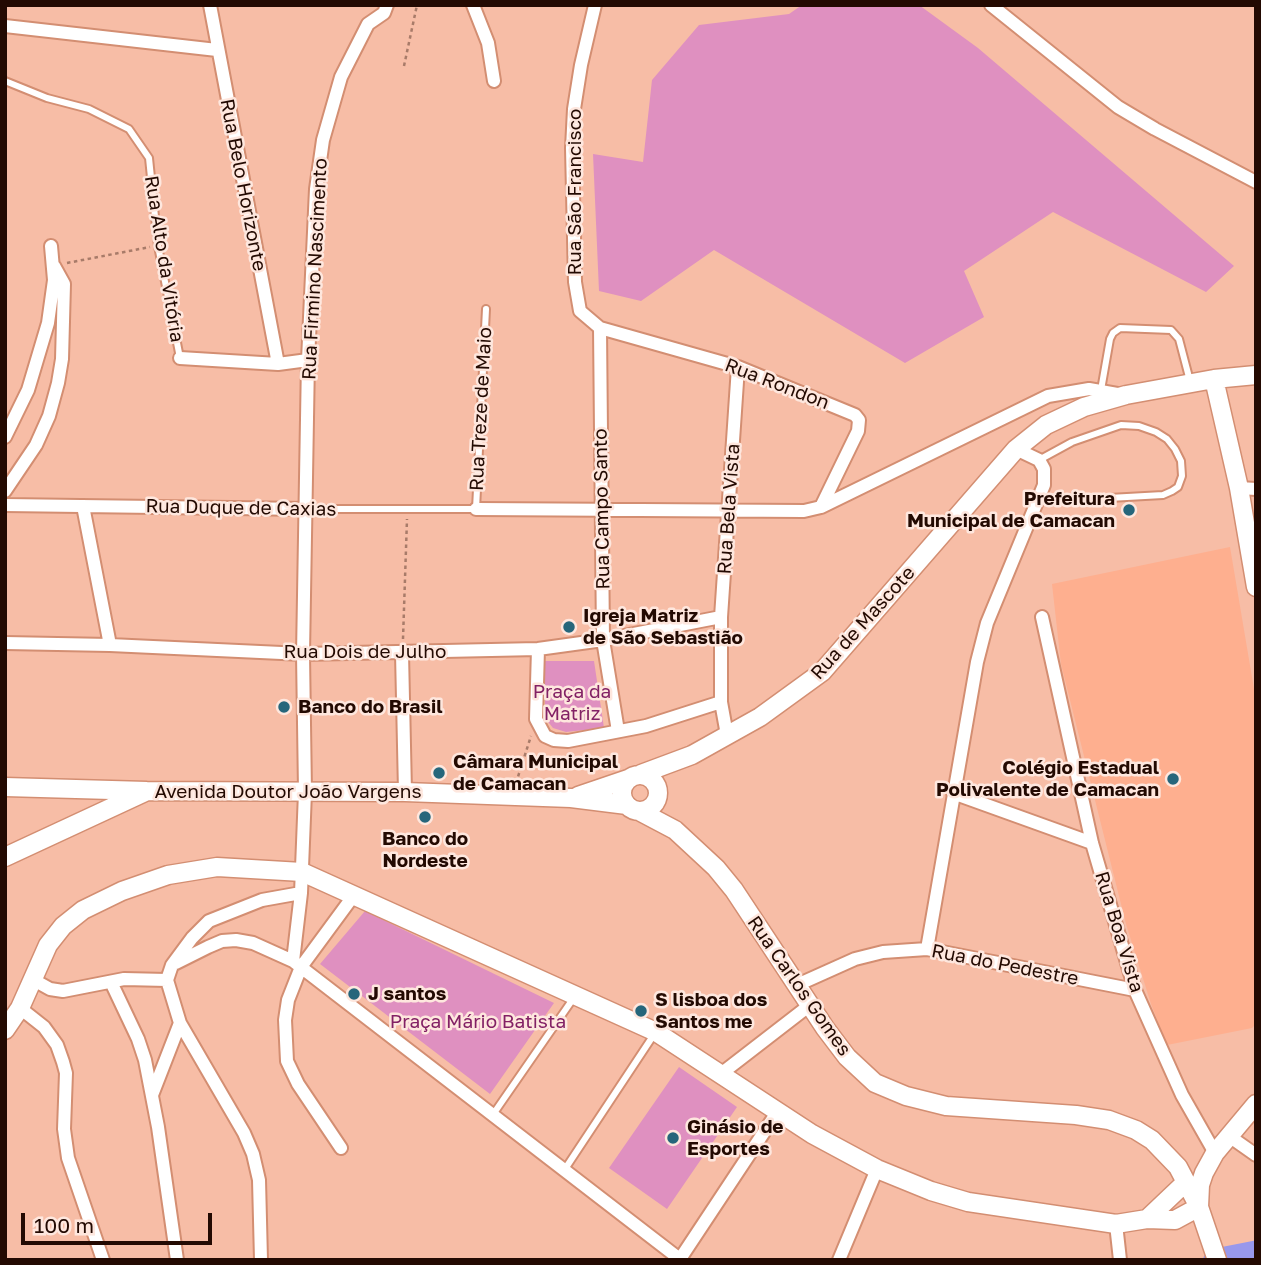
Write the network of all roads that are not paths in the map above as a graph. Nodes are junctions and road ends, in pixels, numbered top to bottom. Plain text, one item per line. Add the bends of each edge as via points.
1 (210, 5) edge
2 (387, 5) edge
3 (473, 5) edge
4 (595, 5) edge
5 (991, 5) edge
6 (5, 26) edge
7 (217, 50) junction
8 (5, 81) edge
9 (494, 81) dead end
10 (1256, 182) edge
11 (51, 246) dead end
12 (54, 266) junction
13 (486, 309) dead end
14 (600, 328) junction
15 (180, 358) joint
16 (308, 360) junction
17 (278, 363) junction
18 (738, 367) junction
19 (1256, 375) edge
20 (1214, 379) junction
21 (1191, 383) junction
22 (1101, 390) junction
23 (1126, 396) junction
24 (5, 437) edge
25 (1016, 449) junction
26 (1039, 460) junction
27 (1247, 488) edge
28 (5, 491) edge
29 (1091, 499) dead end
30 (5, 505) edge
31 (83, 506) junction
32 (821, 507) junction
33 (307, 509) junction
34 (476, 509) junction
35 (603, 510) junction
36 (729, 511) junction
37 (1256, 587) edge
38 (721, 617) junction
39 (1042, 617) dead end
40 (603, 640) junction
41 (5, 643) edge
42 (110, 645) junction
43 (538, 649) junction
44 (402, 653) junction
45 (303, 654) junction
46 (721, 702) junction
47 (618, 731) junction
48 (727, 735) junction
49 (634, 777) junction
50 (5, 787) edge
51 (147, 791) junction
52 (305, 792) junction
53 (405, 792) junction
54 (953, 793) junction
55 (571, 798) junction
56 (633, 808) junction
57 (1092, 843) junction
58 (5, 857) edge
59 (302, 872) junction
60 (301, 894) junction
61 (354, 895) junction
62 (927, 949) junction
63 (297, 964) junction
64 (172, 965) junction
65 (32, 979) junction
66 (167, 980) junction
67 (111, 982) junction
68 (797, 985) junction
69 (1135, 990) junction
70 (576, 995) junction
71 (810, 1005) junction
72 (20, 1008) junction
73 (180, 1023) junction
74 (5, 1030) edge
75 (656, 1032) junction
76 (722, 1073) junction
77 (151, 1097) junction
78 (1256, 1104) edge
79 (778, 1111) junction
80 (494, 1114) junction
81 (1229, 1136) junction
82 (341, 1149) dead end
83 (1215, 1153) junction
84 (1256, 1155) edge
85 (565, 1169) junction
86 (877, 1169) junction
87 (1186, 1182) junction
88 (1199, 1207) junction
89 (1147, 1219) junction
90 (1116, 1224) junction
91 (680, 1259) edge
92 (103, 1260) edge
93 (177, 1260) edge
94 (261, 1260) edge
95 (839, 1260) edge
96 (1121, 1260) edge
97 (1217, 1260) edge

1 - 7 street, Rua Belo Horizonte
2 - 16 street, Rua Firmino Nascimento via 384,13 368,24 350,57 323,140 316,189
3 - 9 street via 488,43
4 - 14 street, Rua São Francisco via 577,87 572,162 576,298 580,311
5 - 10 street via 1118,107
6 - 7 street
7 - 17 street, Rua Belo Horizonte
8 - 15 lane, Rua Alto da Vitória via 89,108 129,129 149,158 158,246
11 - 12 street
12 - 24 street via 53,300 39,358
12 - 28 street via 64,284 58,383 36,445
13 - 34 lane, Rua Treze de Maio
14 - 18 street, Rua Rondon
14 - 35 street, Rua Campo Santo
15 - 17 street, Rua Alto da Vitória
16 - 17 street, Rua Alto da Vitória
16 - 33 street, Rua Firmino Nascimento
18 - 32 street, Rua Rondon via 850,412 859,420
18 - 36 street, Rua Bela Vista
19 - 20 main road, Rua de Mascote
20 - 21 main road, Rua de Mascote
20 - 27 main road
21 - 22 lane via 1179,339 1171,330 1121,328 1110,339
21 - 23 main road, Rua de Mascote
22 - 23 street, Rua Treze de Maio
22 - 32 street, Rua Treze de Maio via 1048,396
23 - 25 main road, Rua de Mascote via 1062,416
25 - 26 street
25 - 48 main road, Rua de Mascote via 822,672
26 - 29 lane via 1072,442 1121,425 1156,432 1175,449 1182,475 1172,491
26 - 54 street via 1044,485 987,623
27 - 37 main road
30 - 31 street, Rua Duque de Caxias
31 - 33 street, Rua Duque de Caxias
31 - 42 street
32 - 36 street, Rua Treze de Maio
33 - 34 lane, Rua Duque de Caxias
33 - 45 street, Rua Firmino Nascimento
34 - 35 street, Rua Treze de Maio
35 - 36 street, Rua Treze de Maio
35 - 40 street, Rua Campo Santo
36 - 38 street, Rua Bela Vista
38 - 40 street, Rua Dois de Julho
38 - 46 street, Rua Bela Vista
39 - 57 street, Rua Boa Vista
40 - 43 street, Rua Dois de Julho
40 - 47 street, Rua Campo Santo
41 - 42 street, Rua Dois de Julho
42 - 45 street, Rua Dois de Julho
43 - 44 street, Rua Dois de Julho
43 - 47 street via 536,719 545,736 568,741
44 - 45 street, Rua Dois de Julho
44 - 53 street
45 - 52 street, Rua Firmino Nascimento
46 - 47 street
46 - 48 street, Rua Bela Vista
48 - 49 main road, Rua de Mascote
49 - 55 main road, Avenida Doutor João Vargens
49 - 56 main road via 622,792
49 - 56 main road via 653,780 658,793 652,806
50 - 51 main road, Avenida Doutor João Vargens
51 - 52 main road, Avenida Doutor João Vargens
51 - 58 main road
52 - 53 main road, Avenida Doutor João Vargens
52 - 59 street, Rua Firmino Nascimento
53 - 55 main road, Avenida Doutor João Vargens
54 - 57 street
54 - 62 street
55 - 56 main road, Avenida Doutor João Vargens
56 - 68 main road, Rua Carlos Gomes via 675,831 716,868
57 - 69 street, Rua Boa Vista
59 - 60 street, Rua Firmino Nascimento
59 - 61 main road
59 - 65 main road via 217,867 168,875 122,891 83,910 63,926
60 - 63 street, Rua Firmino Nascimento
60 - 64 street via 262,900 209,921
61 - 63 street
61 - 70 main road
62 - 68 street, Rua do Pedestre via 864,957
62 - 69 street, Rua do Pedestre
63 - 64 street via 236,940 222,941
63 - 80 street
63 - 82 street via 285,1020 287,1060
64 - 66 street
65 - 67 street via 63,991
65 - 72 main road
66 - 67 street
66 - 73 street
67 - 77 street via 138,1039
68 - 71 main road, Rua Carlos Gomes
69 - 83 street, Rua Boa Vista via 1182,1095
70 - 75 main road
70 - 80 lane
71 - 76 street
71 - 87 main road, Rua Carlos Gomes via 847,1057 875,1083 946,1107 1109,1120 1152,1140
72 - 74 main road
72 - 92 street via 44,1027 63,1062 68,1158
73 - 77 street
73 - 94 street via 253,1154 259,1180
75 - 76 main road
75 - 85 lane
76 - 79 main road
77 - 93 street
78 - 81 main road
79 - 86 main road
79 - 91 street
80 - 85 street
81 - 83 main road
81 - 84 street
83 - 88 main road via 1200,1185
85 - 91 street
86 - 90 main road via 968,1202
86 - 95 street
87 - 88 main road, Rua Carlos Gomes
87 - 89 main road
88 - 89 main road via 1175,1220
88 - 97 main road, Rua Carlos Gomes
89 - 90 main road
90 - 96 street

